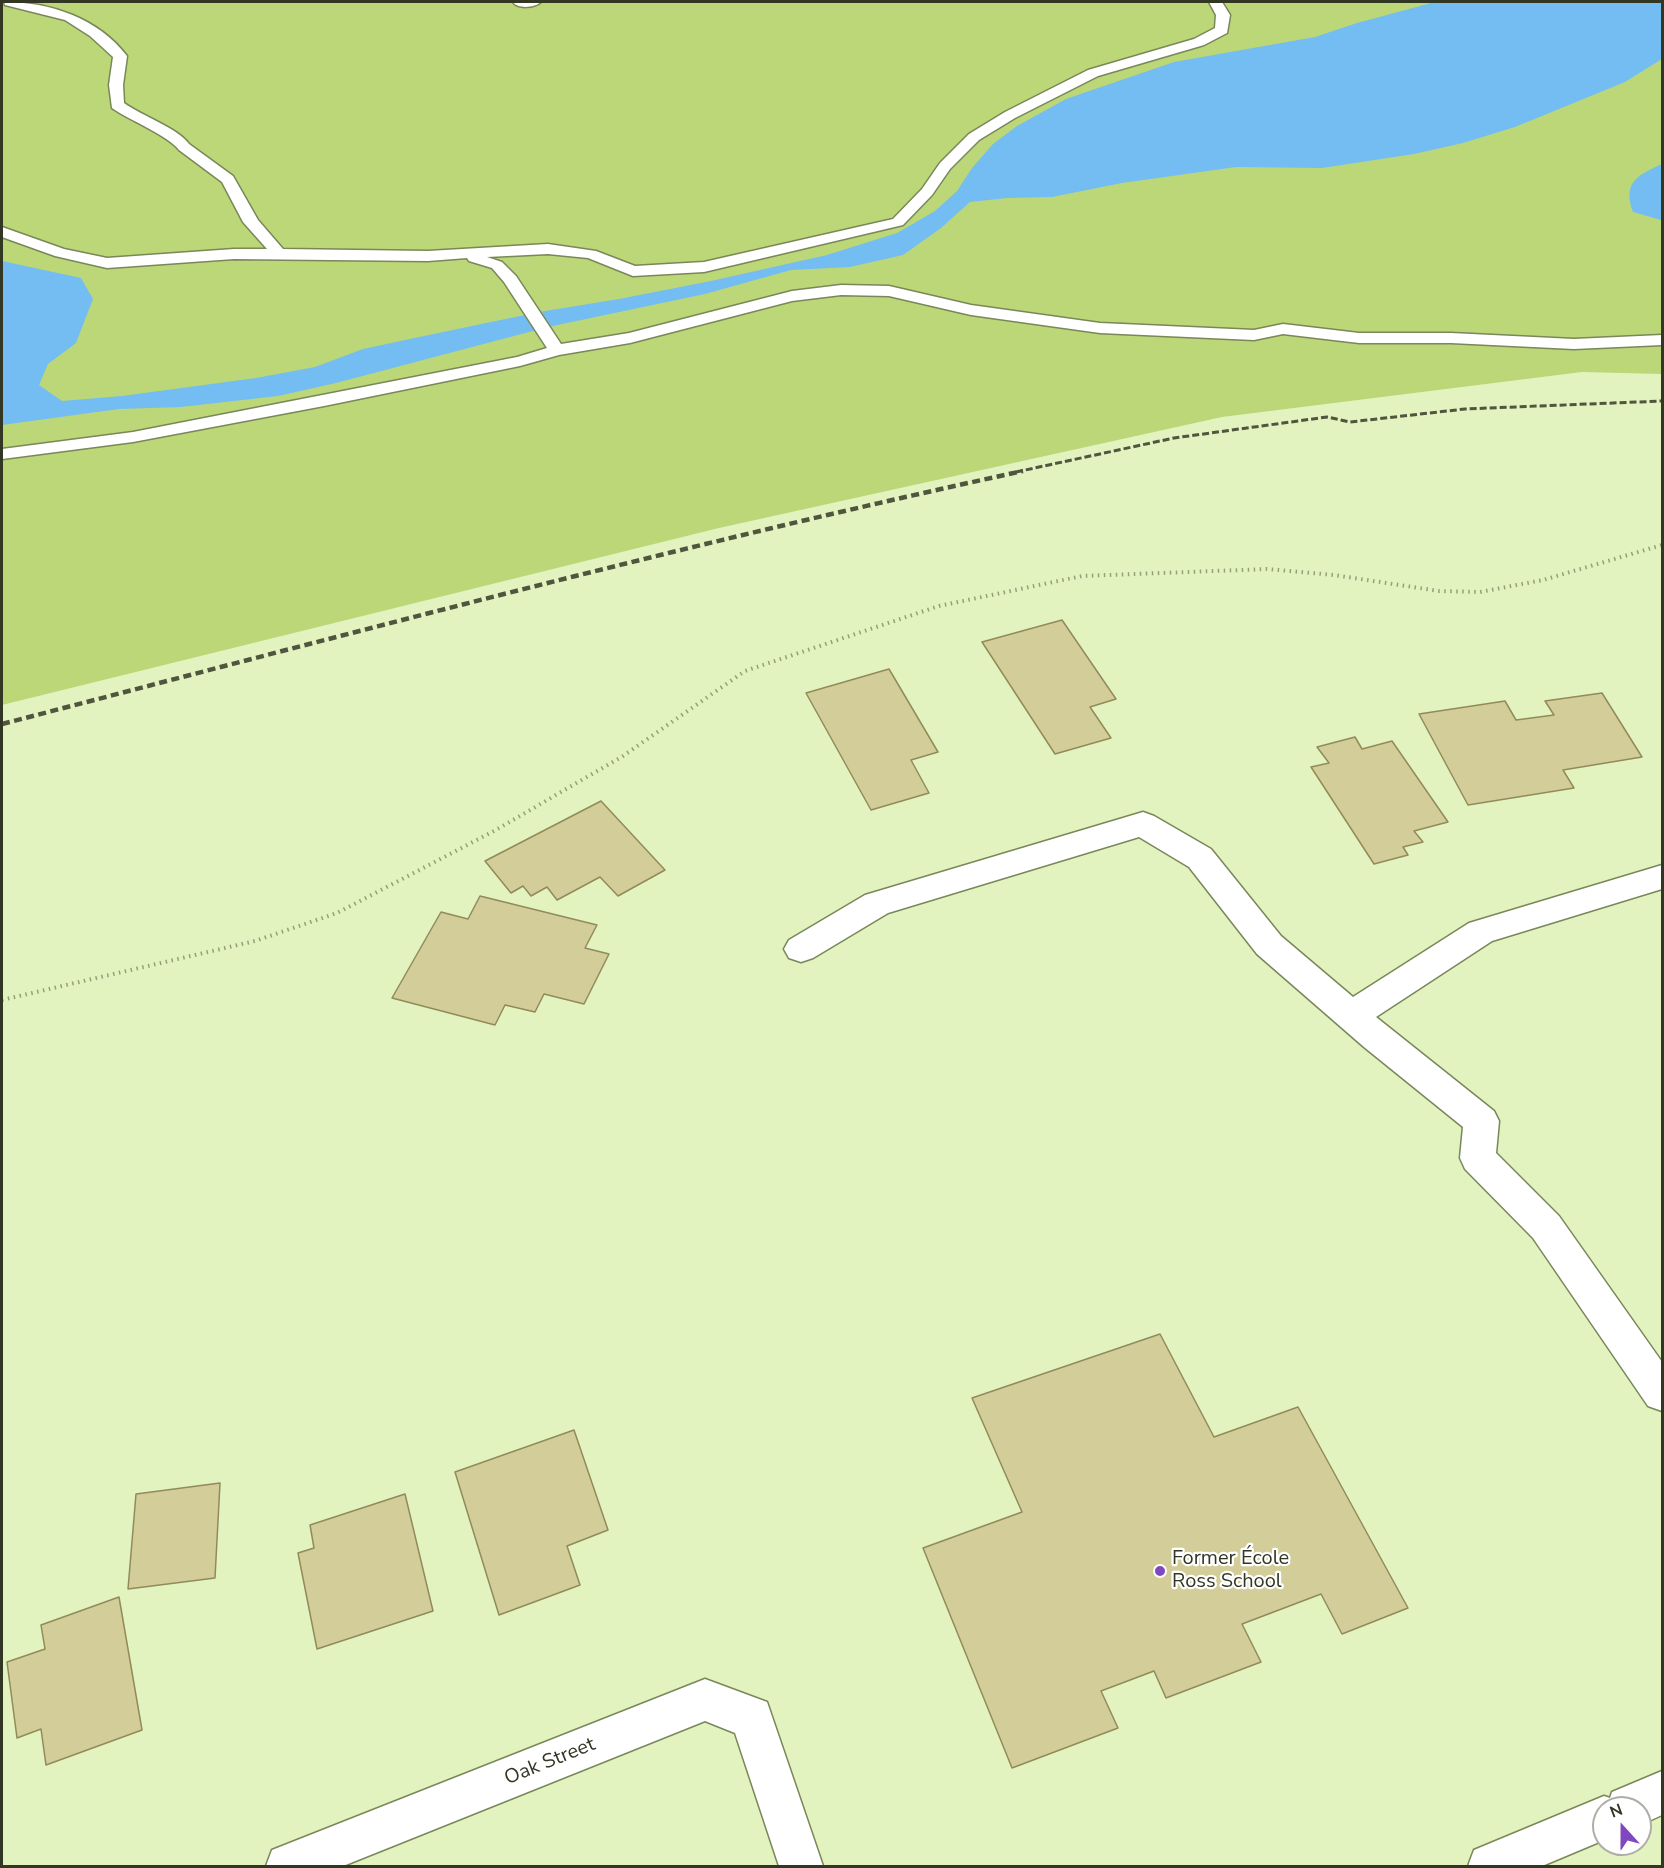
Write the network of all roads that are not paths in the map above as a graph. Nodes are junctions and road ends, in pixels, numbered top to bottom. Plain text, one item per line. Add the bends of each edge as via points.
1 (10, 2) edge
2 (1216, 2) edge
3 (2, 232) edge
4 (279, 254) junction
5 (465, 255) junction
6 (1662, 340) edge
7 (557, 350) junction
8 (2, 454) edge
9 (1662, 877) edge
10 (801, 949) dead end
11 (1351, 1016) junction
12 (1662, 1393) edge
13 (1592, 1823) edge
14 (288, 1866) edge
15 (801, 1866) edge
16 (1490, 1866) edge

1 - 4 lane via 70,17 120,56 117,105 179,140 228,179 250,222
2 - 5 lane via 1223,15 1222,30 1199,42 1093,73 974,137 898,222 704,267 633,271 591,254 548,249
3 - 4 lane via 60,253 107,263
4 - 5 lane
5 - 7 lane via 497,265
6 - 7 lane via 1574,344 1359,338 1283,329 1254,335 1100,328 971,310 889,291 841,290 792,296 630,338
7 - 8 lane via 520,361 143,435
9 - 11 street via 1481,932
10 - 11 street via 878,904 1143,824 1200,858 1269,945
11 - 12 street via 1481,1121 1478,1158 1546,1227
13 - 16 street
14 - 15 street, Oak Street via 705,1700 752,1717

